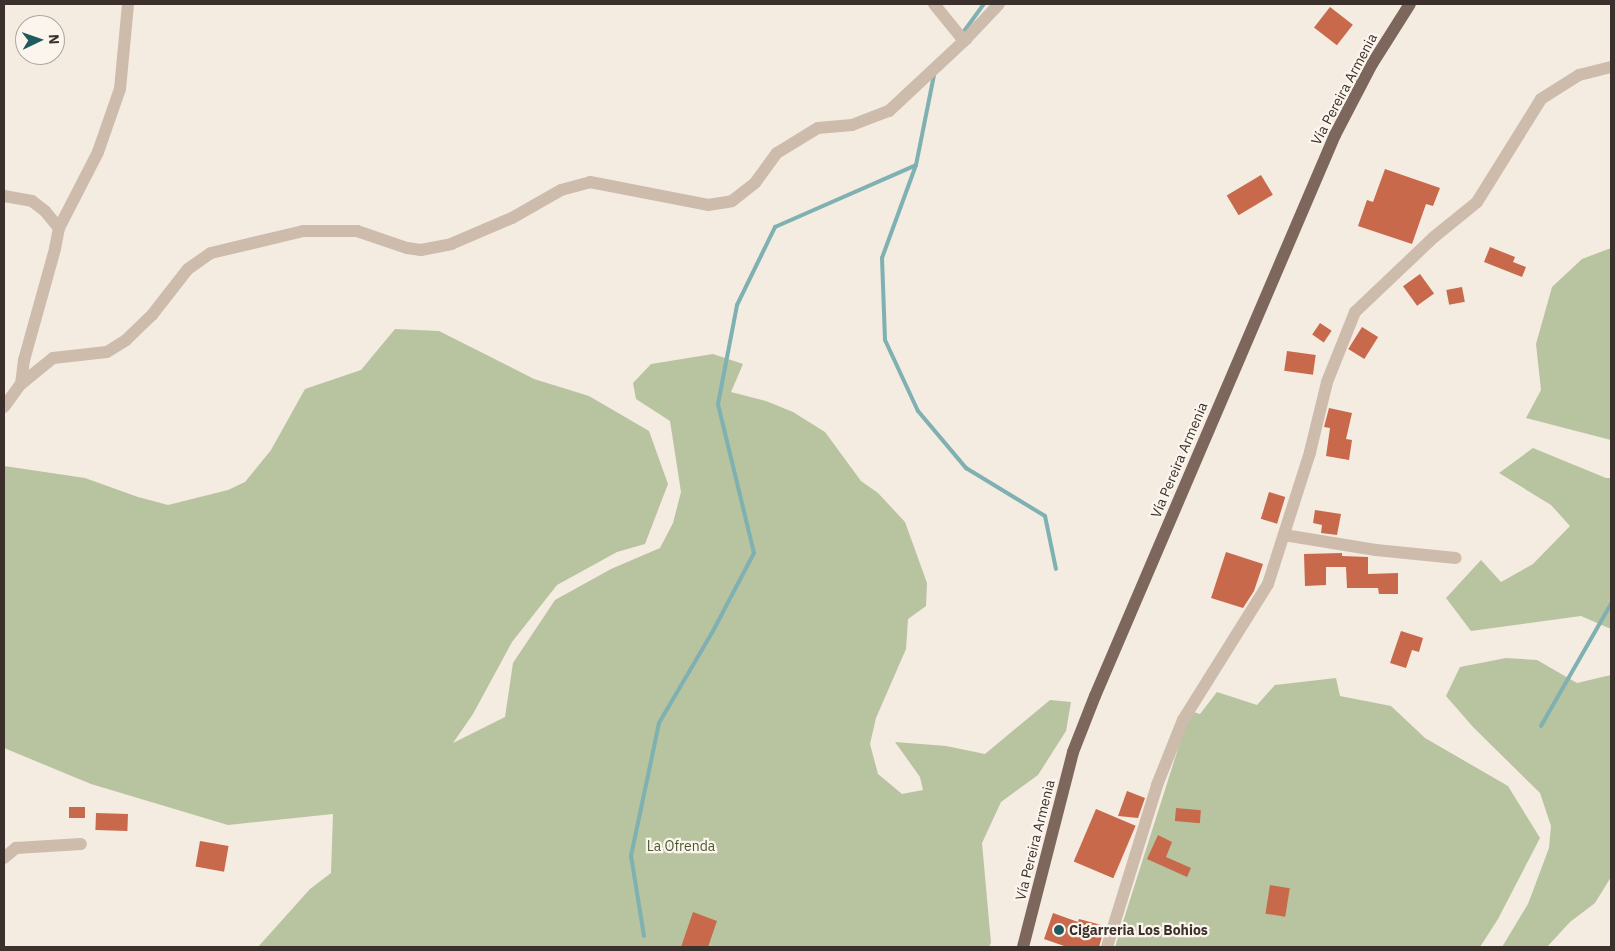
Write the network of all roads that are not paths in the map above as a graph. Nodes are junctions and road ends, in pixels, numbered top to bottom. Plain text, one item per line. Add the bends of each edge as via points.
1 (128, 4) edge
2 (934, 4) edge
3 (999, 4) edge
4 (1410, 4) edge
5 (966, 39) junction
6 (1611, 67) edge
7 (4, 196) edge
8 (58, 228) junction
9 (21, 384) junction
10 (4, 407) edge
11 (1284, 535) junction
12 (1456, 558) dead end
13 (81, 844) dead end
14 (4, 858) edge
15 (1023, 947) edge
16 (1108, 947) edge

1 - 8 street via 120,89 98,152
2 - 5 street
3 - 5 street
4 - 15 main road, Vía Pereira Armenia via 1372,64 1335,135 1095,696 1073,752
5 - 9 street via 889,111 852,125 818,128 777,153 755,183 732,201 708,205 590,182 561,190 512,218 451,244 421,250 357,232 303,231 211,253 188,269 152,315 126,340 107,352 53,358
6 - 11 street via 1579,75 1541,99 1477,202 1434,237 1355,312 1327,382 1310,452
7 - 8 street via 32,201
8 - 9 street via 24,360
9 - 10 street
11 - 12 street via 1376,550
11 - 16 street via 1268,584 1183,720 1157,785
13 - 14 street via 16,848

